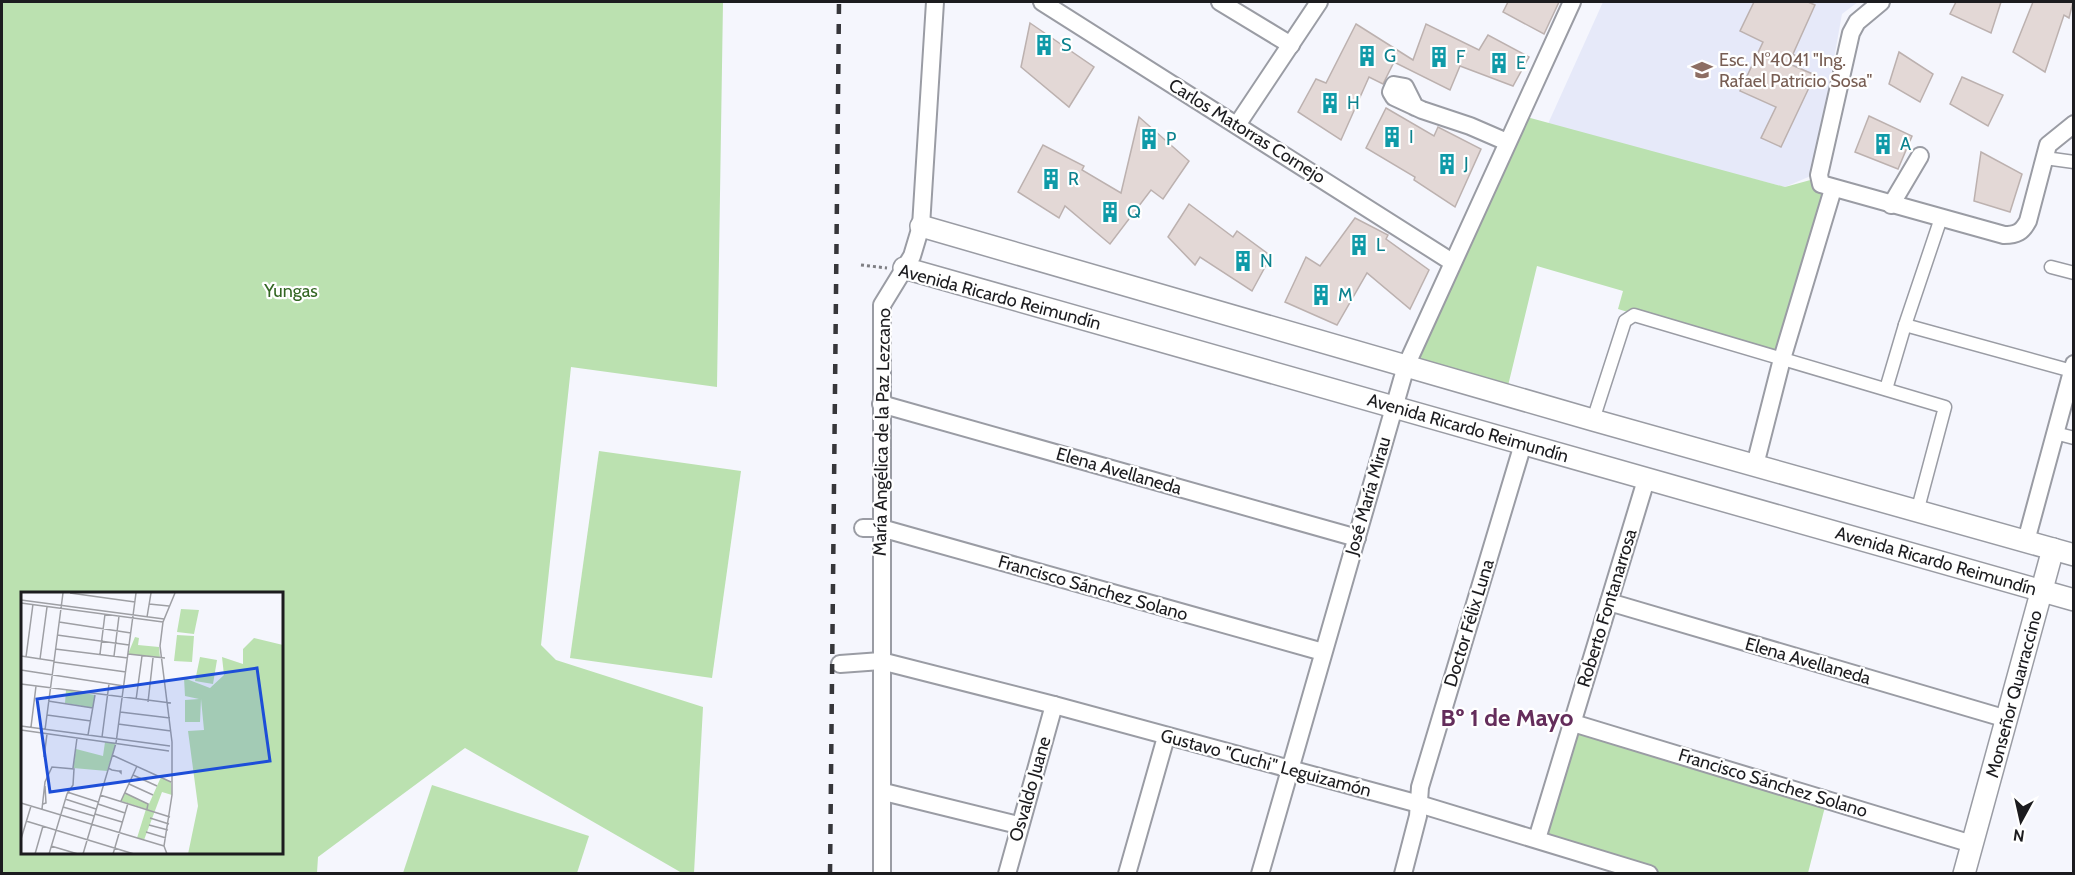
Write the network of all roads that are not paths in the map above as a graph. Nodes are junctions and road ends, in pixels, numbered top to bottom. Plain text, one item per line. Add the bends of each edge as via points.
1 (935, 2) edge
2 (1042, 2) edge
3 (1220, 2) edge
4 (1319, 2) edge
5 (1572, 2) edge
6 (1881, 2) edge
7 (1291, 45) junction
8 (1414, 107) dead end
9 (2073, 124) edge
10 (1237, 125) junction
11 (1507, 142) junction
12 (1920, 156) dead end
13 (2045, 158) junction
14 (2073, 162) edge
15 (1833, 189) junction
16 (1892, 205) junction
17 (1941, 218) junction
18 (921, 226) junction
19 (1452, 262) junction
20 (2051, 267) dead end
21 (904, 268) junction
22 (2073, 273) edge
23 (1905, 325) junction
24 (1782, 359) junction
25 (1406, 366) junction
26 (2073, 367) edge
27 (1886, 389) junction
28 (881, 404) junction
29 (1394, 406) junction
30 (1593, 420) junction
31 (2055, 433) junction
32 (2073, 438) edge
33 (1523, 444) junction
34 (1755, 465) junction
35 (1646, 480) junction
36 (1917, 512) junction
37 (863, 528) dead end
38 (881, 528) junction
39 (1357, 538) junction
40 (2026, 541) junction
41 (2053, 549) junction
42 (2073, 555) edge
43 (2042, 591) junction
44 (2073, 600) edge
45 (1609, 602) junction
46 (1323, 652) junction
47 (881, 662) junction
48 (840, 664) dead end
49 (1054, 705) junction
50 (2007, 719) junction
51 (1573, 723) junction
52 (1166, 737) junction
53 (1291, 768) junction
54 (884, 792) junction
55 (1419, 804) junction
56 (1018, 825) junction
57 (1537, 839) junction
58 (1972, 844) junction
59 (882, 873) edge
60 (1006, 873) edge
61 (1127, 873) edge
62 (1260, 873) edge
63 (1403, 873) edge
64 (1649, 873) edge
65 (1964, 873) edge

1 - 18 street, María Angélica de la Paz Lezcano
2 - 10 street, Carlos Matorras Cornejo
3 - 7 street
4 - 7 street
5 - 11 street, José María Mirau
6 - 15 street via 1857,22 1851,33 1819,175 1821,184
7 - 10 street
8 - 11 street
9 - 13 street via 2048,145
10 - 19 street, Carlos Matorras Cornejo
11 - 19 street, José María Mirau
12 - 16 street
13 - 14 street
13 - 17 street via 2028,221 2015,235
15 - 16 street
15 - 24 street
16 - 17 street
17 - 23 street
18 - 21 street, María Angélica de la Paz Lezcano via 917,244
18 - 25 street
19 - 25 street, José María Mirau
20 - 22 street
21 - 28 street, María Angélica de la Paz Lezcano via 882,305
21 - 29 street, Avenida Ricardo Reimundín
23 - 26 street
23 - 27 street
24 - 27 street
24 - 30 street via 1634,315 1625,321
24 - 34 street
25 - 29 street, José María Mirau
25 - 30 street
26 - 31 street
27 - 36 street via 1945,407
28 - 38 street, María Angélica de la Paz Lezcano
28 - 39 street, Elena Avellaneda
29 - 33 street, Avenida Ricardo Reimundín
29 - 39 street, José María Mirau
30 - 34 street
31 - 32 street
31 - 40 street
33 - 35 street, Avenida Ricardo Reimundín
33 - 55 street, Doctor Félix Luna via 1420,787
34 - 36 street
35 - 43 street, Avenida Ricardo Reimundín
35 - 45 street, Roberto Fontanarrosa
36 - 40 street
37 - 38 street, Francisco Sánchez Solano
38 - 46 street, Francisco Sánchez Solano
38 - 47 street, María Angélica de la Paz Lezcano
39 - 46 street, José María Mirau
40 - 41 street
41 - 42 street
41 - 43 street, Monseñor Quarraccino
43 - 44 street, Avenida Ricardo Reimundín
43 - 50 street, Monseñor Quarraccino
45 - 50 street, Elena Avellaneda
45 - 51 street, Roberto Fontanarrosa
46 - 53 street, José María Mirau
47 - 48 street, Gustavo "Cuchi" Leguizamón
47 - 49 street, Gustavo "Cuchi" Leguizamón
47 - 54 street, María Angélica de la Paz Lezcano
49 - 52 street, Gustavo "Cuchi" Leguizamón
49 - 56 street, Osvaldo Juane
50 - 58 street, Monseñor Quarraccino
51 - 57 street, Roberto Fontanarrosa
51 - 58 street, Francisco Sánchez Solano
52 - 53 street, Gustavo "Cuchi" Leguizamón
52 - 61 street
53 - 55 street, Gustavo "Cuchi" Leguizamón
53 - 62 street, José María Mirau
54 - 56 street
54 - 59 street, María Angélica de la Paz Lezcano
55 - 57 street, Gustavo "Cuchi" Leguizamón
55 - 63 street, Doctor Félix Luna
56 - 60 street, Osvaldo Juane
57 - 64 street, Gustavo "Cuchi" Leguizamón
58 - 65 street, Monseñor Quarraccino

